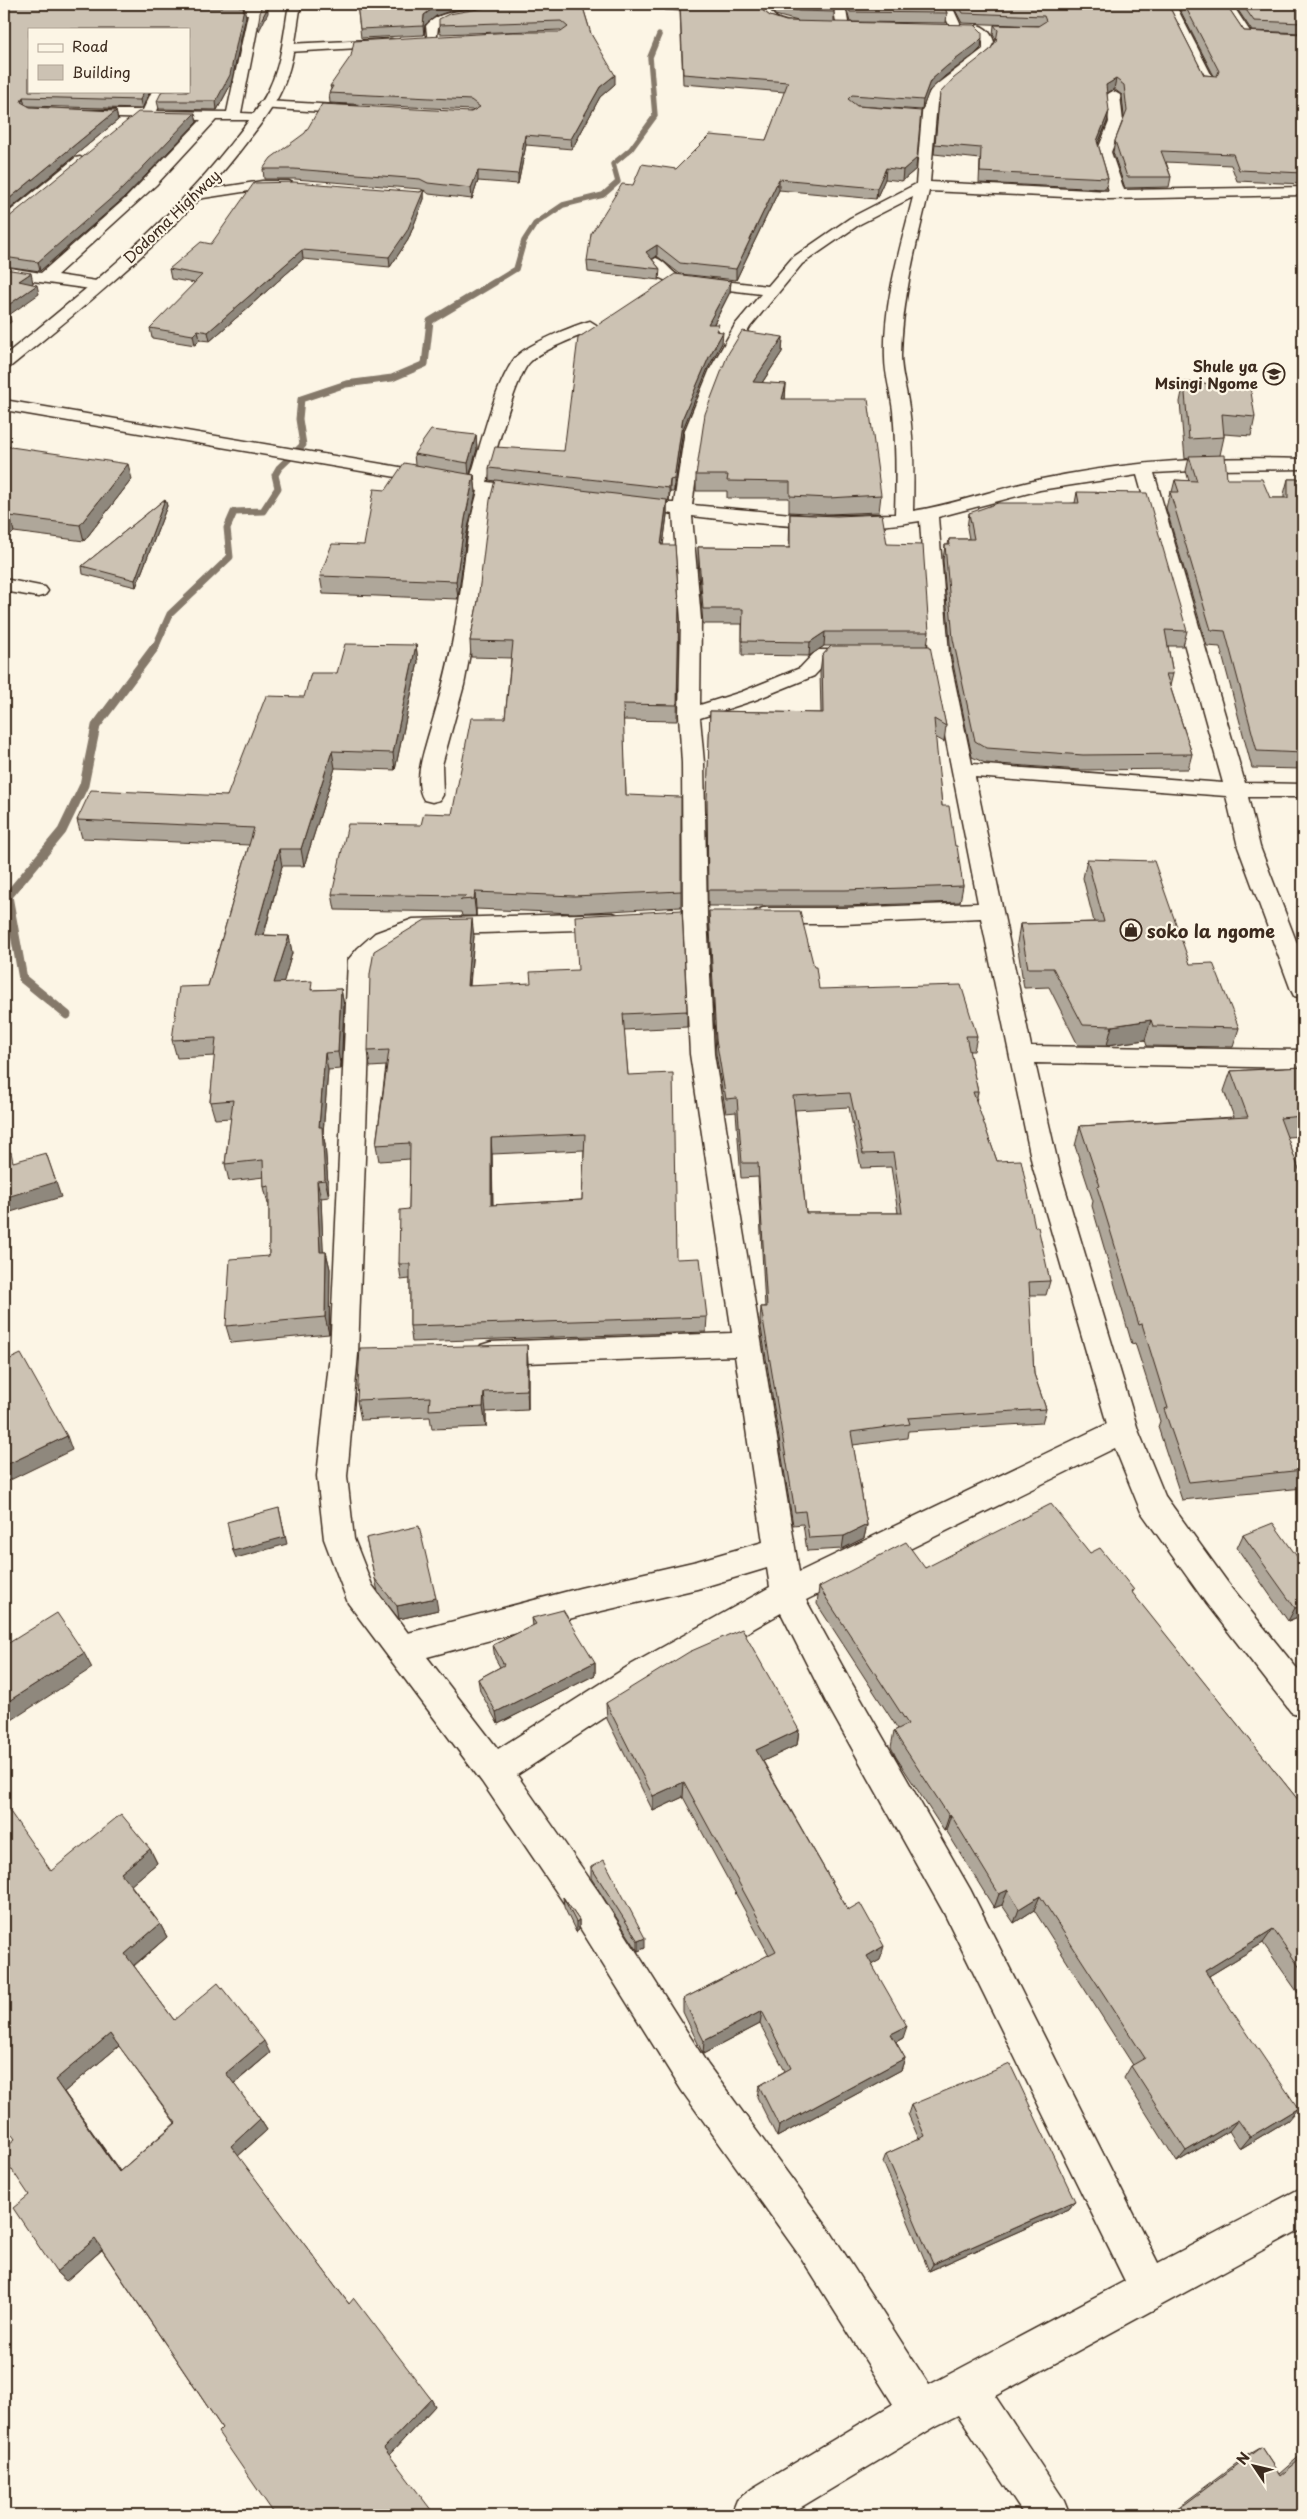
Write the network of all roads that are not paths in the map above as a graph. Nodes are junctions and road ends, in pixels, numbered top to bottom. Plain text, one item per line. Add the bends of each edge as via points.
1 (295, 4) edge
2 (762, 4) edge
3 (839, 4) edge
4 (945, 4) edge
5 (1169, 4) edge
6 (1226, 4) edge
7 (255, 7) edge
8 (480, 9) edge
9 (191, 10) edge
10 (807, 27) edge
11 (843, 28) edge
12 (978, 28) junction
13 (994, 29) edge
14 (1303, 39) edge
15 (432, 40) edge
16 (404, 42) edge
17 (288, 48) junction
18 (1209, 82) edge
19 (158, 92) edge
20 (1114, 95) edge
21 (106, 99) edge
22 (262, 111) junction
23 (373, 111) edge
24 (62, 112) edge
25 (101, 114) junction
26 (141, 115) junction
27 (212, 117) junction
28 (233, 117) junction
29 (123, 126) edge
30 (89, 153) edge
31 (304, 186) edge
32 (924, 186) junction
33 (1303, 191) edge
34 (1118, 194) junction
35 (197, 195) junction
36 (4, 223) edge
37 (656, 263) edge
38 (4, 272) edge
39 (43, 279) junction
40 (98, 285) junction
41 (772, 291) junction
42 (590, 326) dead end
43 (4, 364) edge
44 (4, 405) edge
45 (1303, 464) edge
46 (1144, 468) junction
47 (482, 487) junction
48 (546, 494) edge
49 (643, 505) edge
50 (682, 509) junction
51 (929, 513) junction
52 (904, 518) junction
53 (4, 585) edge
54 (38, 591) dead end
55 (876, 654) edge
56 (690, 715) junction
57 (964, 770) junction
58 (1236, 790) junction
59 (1303, 790) edge
60 (432, 795) dead end
61 (992, 910) junction
62 (739, 916) edge
63 (677, 918) junction
64 (1303, 990) edge
65 (1020, 1054) junction
66 (1303, 1059) edge
67 (749, 1344) junction
68 (463, 1355) edge
69 (1123, 1430) junction
70 (781, 1550) junction
71 (787, 1594) junction
72 (401, 1650) junction
73 (1303, 1701) edge
74 (494, 1771) junction
75 (1303, 2207) edge
76 (1150, 2289) junction
77 (966, 2389) junction
78 (921, 2411) junction
79 (752, 2515) edge
80 (1049, 2515) edge

1 - 17 main road, Dodoma Highway
2 - 10 main road via 767,18 774,23
3 - 11 main road
4 - 12 main road via 951,28
5 - 18 main road
6 - 14 main road via 1247,37
7 - 9 main road
7 - 28 main road
8 - 15 main road via 438,21 432,26
12 - 13 main road
12 - 32 main road via 988,40 989,50 981,60 936,91 924,116
16 - 17 main road
17 - 22 main road, Dodoma Highway via 278,83
19 - 26 main road
20 - 34 main road via 1116,122 1104,152
21 - 25 main road
22 - 23 main road
22 - 28 main road
22 - 35 main road, Dodoma Highway via 223,166
24 - 25 main road
25 - 26 main road
26 - 27 main road
26 - 29 main road
27 - 28 main road
27 - 39 main road via 131,204
30 - 36 main road
31 - 35 main road via 262,185
32 - 34 main road
32 - 41 main road via 855,220 830,237 797,261
32 - 52 main road via 896,308 893,358 905,465
33 - 34 main road
35 - 40 main road, Dodoma Highway
37 - 41 main road via 665,275 676,280
38 - 39 main road
39 - 40 main road
40 - 43 main road, Dodoma Highway
41 - 50 main road via 743,326 718,369 694,430
42 - 47 main road via 522,359 506,393
44 - 47 main road
45 - 46 main road via 1204,463
46 - 51 main road via 1058,481
46 - 58 main road
47 - 48 main road
47 - 60 main road via 467,617 454,685 432,765
49 - 50 main road
50 - 52 main road via 766,520 828,522
50 - 56 main road via 691,620
51 - 52 main road
51 - 57 main road via 930,654
53 - 54 main road
55 - 56 main road via 824,654 807,672
56 - 63 main road via 694,763
57 - 58 main road
57 - 61 main road
58 - 59 main road
58 - 64 main road via 1249,847
61 - 62 main road
61 - 65 main road
63 - 67 main road
63 - 72 main road via 413,927 392,932 376,942 360,960 359,1354 332,1476 339,1540 359,1593
65 - 66 main road
65 - 69 main road via 1046,1168
67 - 68 main road
67 - 70 main road
69 - 71 main road
69 - 73 main road via 1152,1503 1217,1593
70 - 71 main road
70 - 72 main road via 696,1575
71 - 74 main road via 592,1706
71 - 76 main road via 957,1901
72 - 74 main road
74 - 78 main road via 585,1903 696,2078 816,2245
75 - 76 main road
76 - 77 main road
77 - 78 main road
77 - 80 main road
78 - 79 main road via 768,2502

